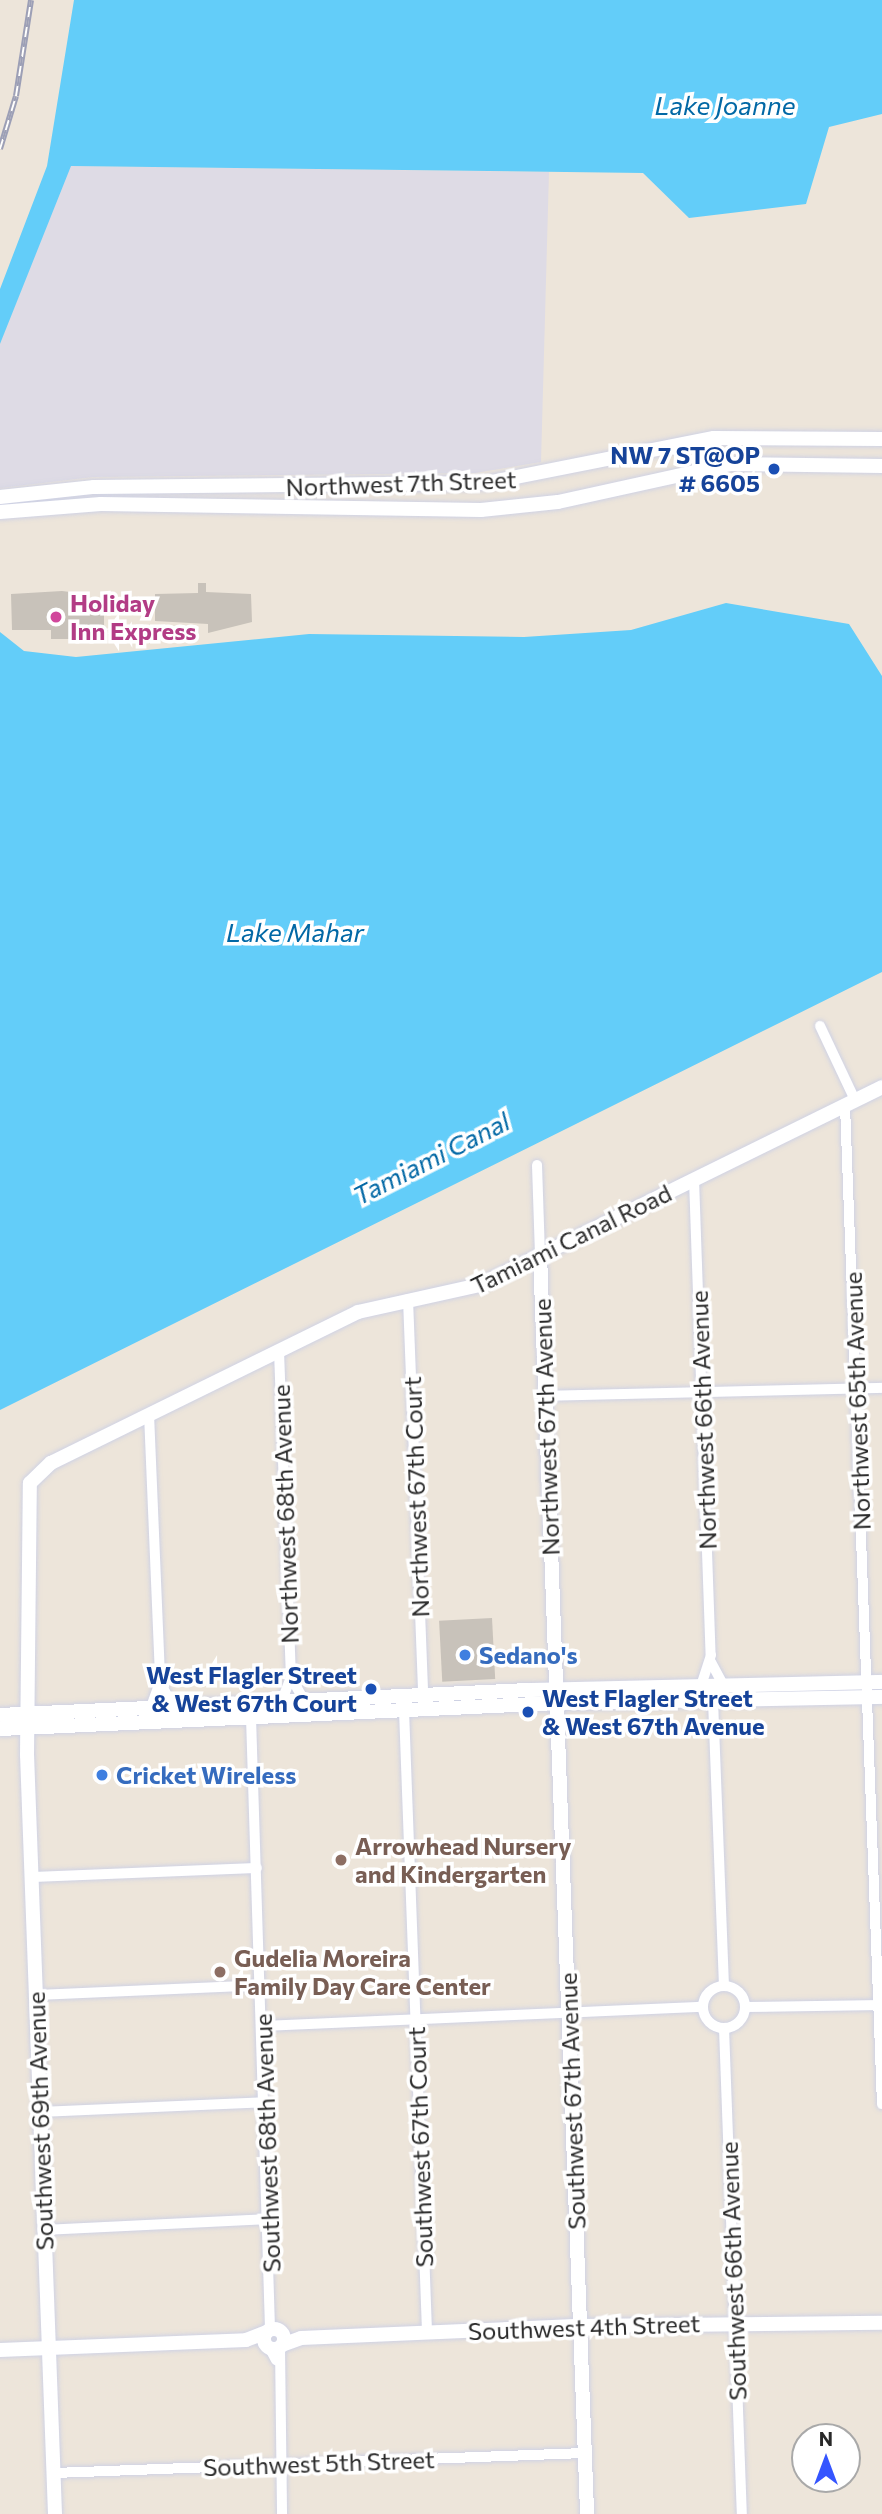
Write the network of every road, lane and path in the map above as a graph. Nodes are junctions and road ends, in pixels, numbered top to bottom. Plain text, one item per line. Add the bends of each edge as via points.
1 (882, 439) edge
2 (882, 466) edge
3 (0, 497) edge
4 (0, 512) edge
5 (820, 1026) dead end
6 (882, 1087) edge
7 (850, 1103) junction
8 (537, 1165) dead end
9 (694, 1179) junction
10 (540, 1254) junction
11 (408, 1300) junction
12 (279, 1351) junction
13 (882, 1388) edge
14 (856, 1389) junction
15 (702, 1392) junction
16 (545, 1396) junction
17 (149, 1414) junction
18 (30, 1483) joint
19 (711, 1662) junction
20 (291, 1677) junction
21 (160, 1682) junction
22 (701, 1685) junction
23 (723, 1685) junction
24 (875, 1689) edge
25 (423, 1694) junction
26 (556, 1696) junction
27 (304, 1700) junction
28 (713, 1700) junction
29 (282, 1701) junction
30 (173, 1706) junction
31 (151, 1707) junction
32 (404, 1710) junction
33 (0, 1715) edge
34 (251, 1717) junction
35 (27, 1721) junction
36 (0, 1729) edge
37 (257, 1868) junction
38 (32, 1877) junction
39 (261, 1985) junction
40 (723, 1986) junction
41 (36, 1995) junction
42 (880, 2005) edge
43 (702, 2007) junction
44 (745, 2007) junction
45 (569, 2011) junction
46 (415, 2019) junction
47 (263, 2026) junction
48 (724, 2028) junction
49 (265, 2102) junction
50 (882, 2104) edge
51 (39, 2112) junction
52 (270, 2219) junction
53 (43, 2230) junction
54 (882, 2312) edge
55 (867, 2318) junction
56 (735, 2322) junction
57 (882, 2323) edge
58 (580, 2326) junction
59 (427, 2332) junction
60 (275, 2339) junction
61 (49, 2348) junction
62 (0, 2350) edge
63 (585, 2453) junction
64 (280, 2465) junction
65 (54, 2473) junction
66 (55, 2514) edge
67 (282, 2514) edge
68 (587, 2514) edge
69 (742, 2514) edge

1 - 3 main road, Northwest 7th Street via 714,438 486,483 94,486
2 - 4 main road, Northwest 7th Street via 731,464 558,502 481,510 101,504
5 - 7 street, Northwest 65th Avenue
6 - 7 main road, Tamiami Canal Road
7 - 9 main road, Tamiami Canal Road
7 - 14 street, Northwest 65th Avenue
8 - 10 street, Northwest 67th Avenue
9 - 10 main road, Tamiami Canal Road
9 - 15 street, Northwest 66th Avenue
10 - 11 main road, Tamiami Canal Road via 464,1291
10 - 16 main road, Northwest 67th Avenue
11 - 12 main road, Tamiami Canal Road via 371,1307
11 - 25 street, Northwest 67th Court
12 - 17 main road, Tamiami Canal Road
12 - 20 street, Northwest 68th Avenue
13 - 14 street
14 - 15 street
14 - 24 street, Northwest 65th Avenue
15 - 16 street
15 - 19 street, Northwest 66th Avenue
16 - 26 main road, Northwest 67th Avenue
17 - 18 main road, Tamiami Canal Road via 51,1463
17 - 21 street
18 - 35 main road, Southwest 69th Avenue
19 - 22 street, Northwest 66th Avenue
19 - 23 street, Northwest 66th Avenue
20 - 27 street, Northwest 68th Avenue
20 - 29 street, Northwest 68th Avenue
21 - 30 street
21 - 31 street
22 - 23 main road
22 - 26 main road
23 - 24 main road
24 - 28 main road
24 - 42 street, Northwest 65th Avenue
25 - 26 main road
25 - 27 main road
26 - 28 main road
26 - 32 main road
26 - 45 main road, Southwest 67th Avenue
27 - 29 main road
28 - 40 street
29 - 30 main road
30 - 31 main road
31 - 35 main road
32 - 34 main road
32 - 46 street, Southwest 67th Court
33 - 35 main road
34 - 35 main road
34 - 37 street, Southwest 68th Avenue
35 - 36 main road
35 - 38 main road, Southwest 69th Avenue
37 - 38 street
37 - 39 street, Southwest 68th Avenue
38 - 41 main road, Southwest 69th Avenue
39 - 41 street
39 - 47 street, Southwest 68th Avenue
40 - 43 street via 708,1993
40 - 44 street via 738,1992
41 - 51 main road, Southwest 69th Avenue
42 - 44 street
42 - 50 street, Northwest 65th Avenue
43 - 45 street
43 - 48 street via 711,2024
44 - 48 street via 739,2022
45 - 46 street
45 - 58 main road, Southwest 67th Avenue
46 - 47 street
46 - 59 street, Southwest 67th Court
47 - 49 street, Southwest 68th Avenue
48 - 56 street, Southwest 66th Avenue
49 - 51 street
49 - 52 street, Southwest 68th Avenue
51 - 53 main road, Southwest 69th Avenue
52 - 53 street
52 - 60 street, Southwest 68th Avenue
53 - 61 main road, Southwest 69th Avenue
54 - 55 main road, Southwest 4th Street
54 - 57 main road, Southwest 4th Street
55 - 56 main road, Southwest 4th Street
55 - 57 main road, Southwest 4th Street
56 - 58 main road, Southwest 4th Street
56 - 69 street, Southwest 66th Avenue
58 - 59 main road, Southwest 4th Street
58 - 63 main road, Southwest 67th Avenue
59 - 60 main road, Southwest 4th Street
60 - 61 main road, Southwest 4th Street
60 - 64 street, Southwest 68th Avenue
61 - 62 main road, Southwest 4th Street
61 - 65 main road, Southwest 69th Avenue
63 - 64 street, Southwest 5th Street
63 - 68 main road, Southwest 67th Avenue
64 - 65 street, Southwest 5th Street
64 - 67 street, Southwest 68th Avenue
65 - 66 main road, Southwest 69th Avenue

